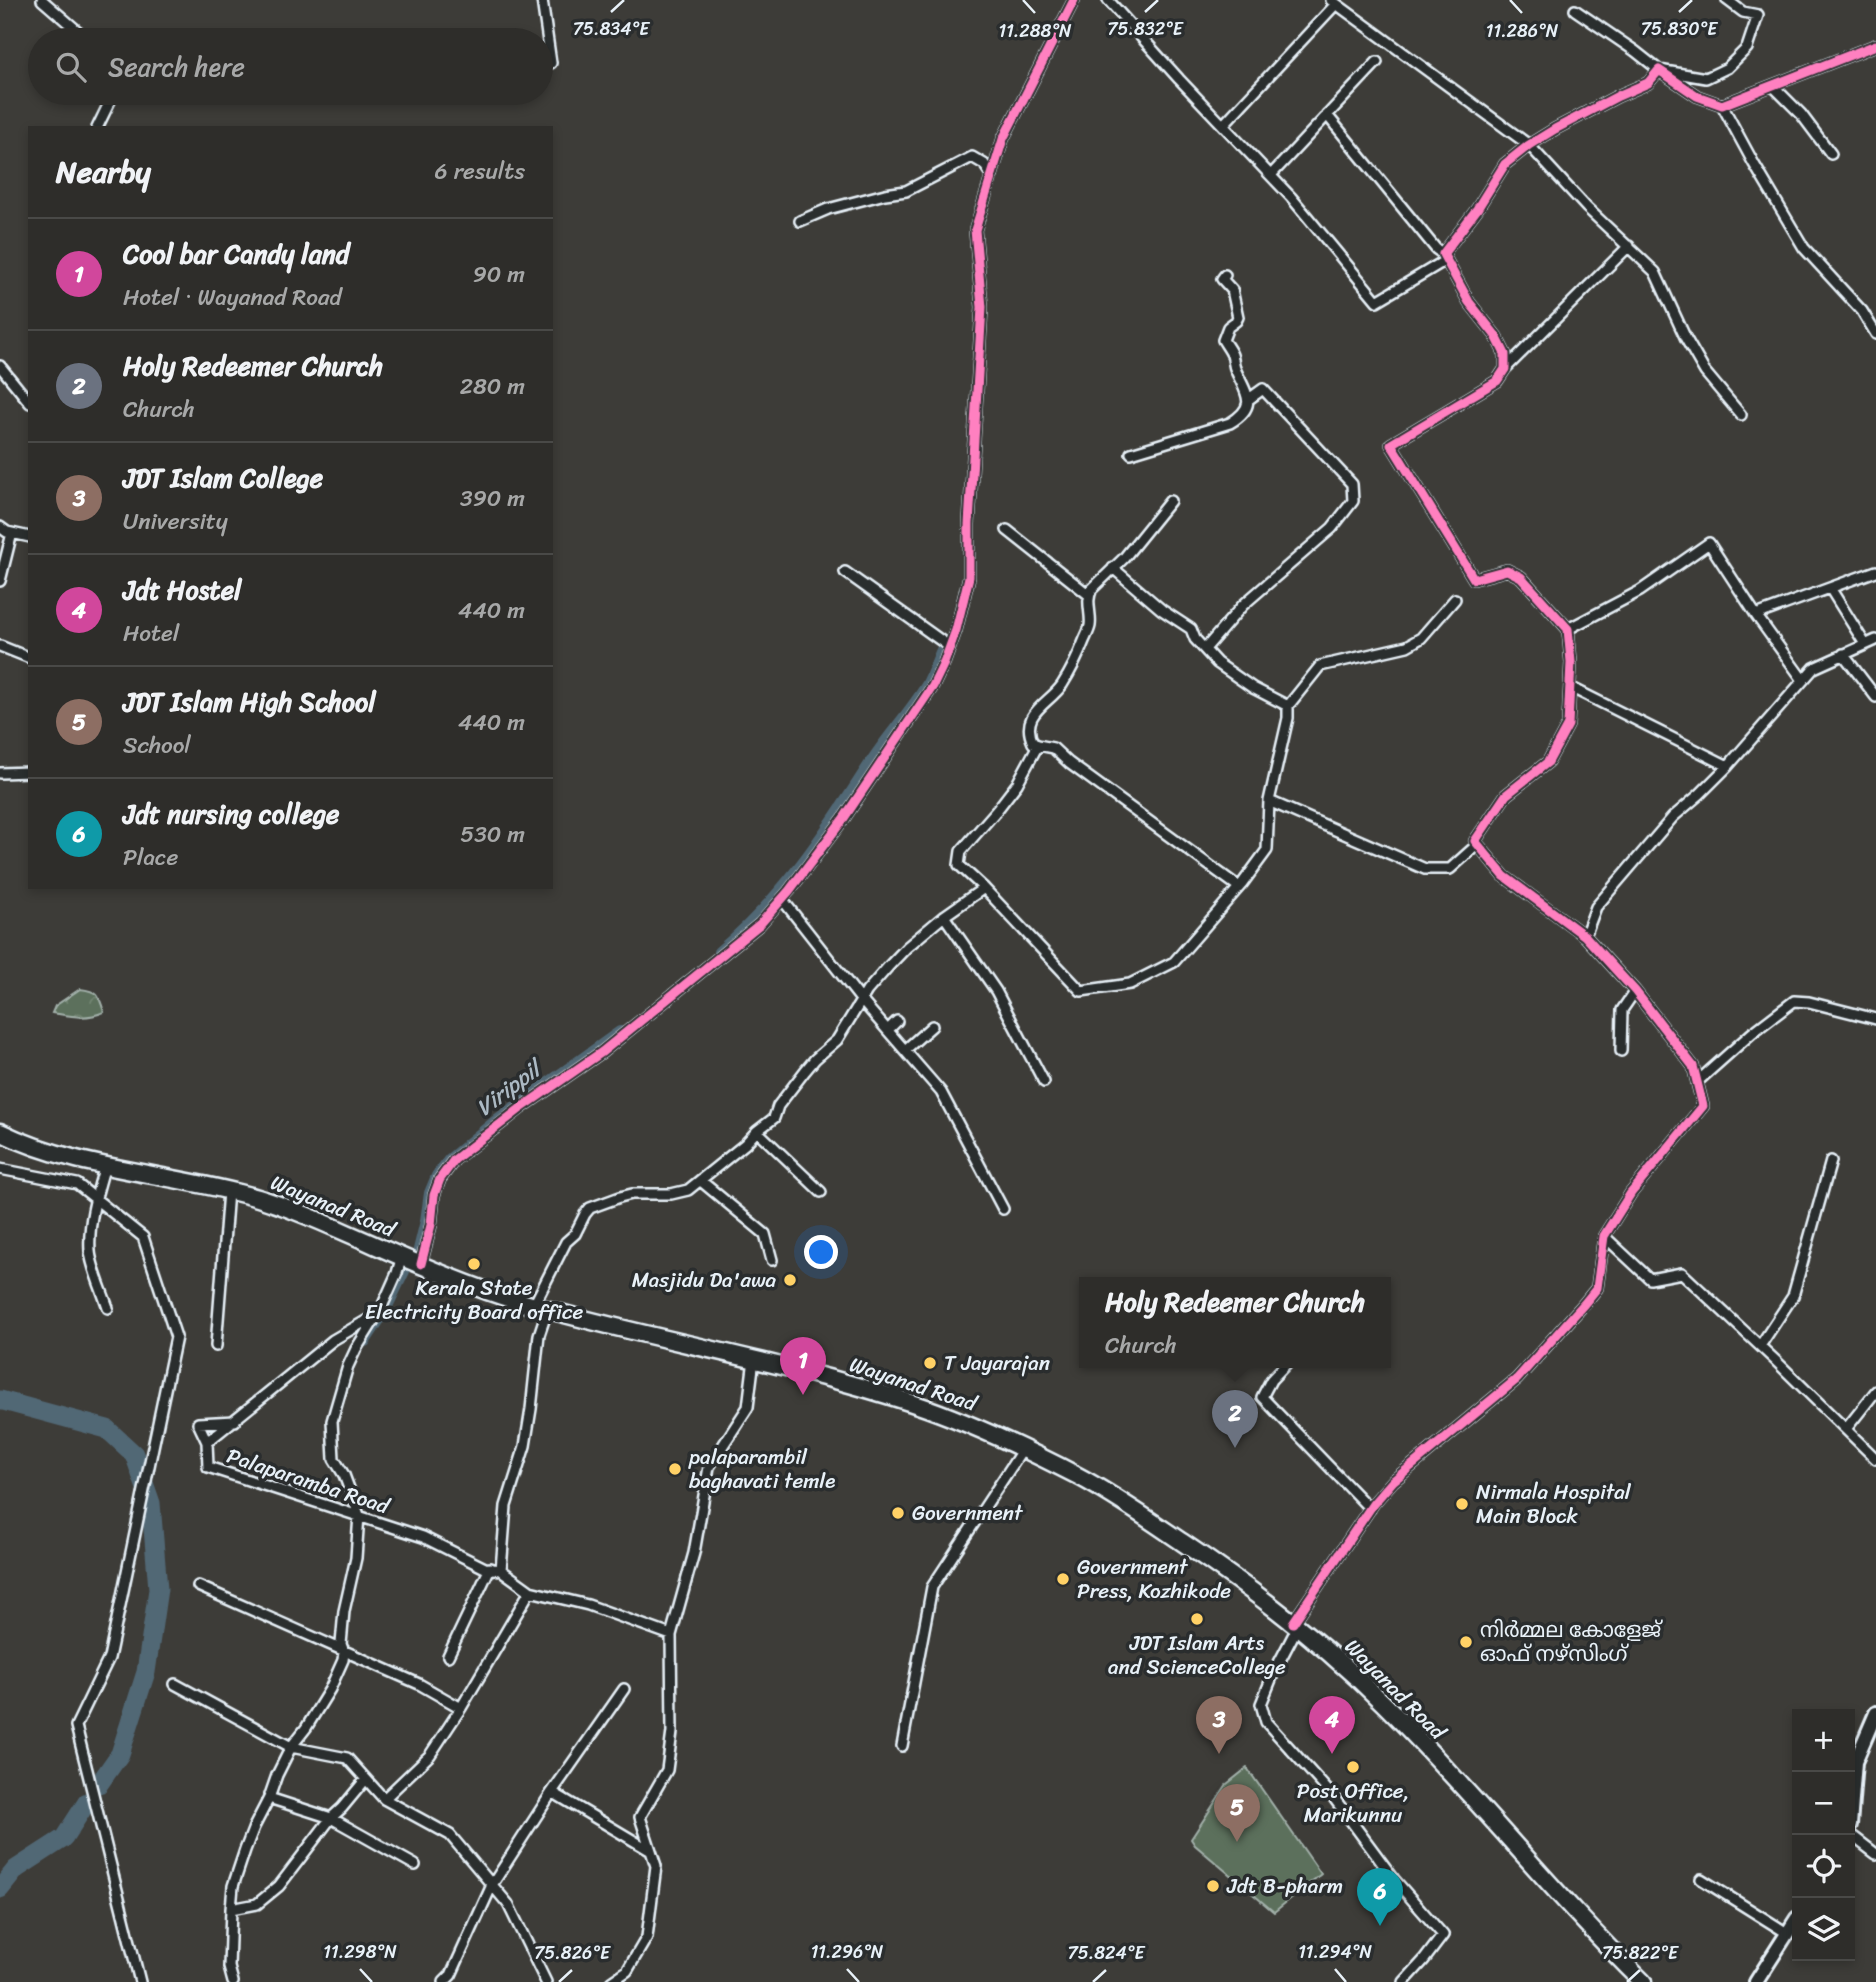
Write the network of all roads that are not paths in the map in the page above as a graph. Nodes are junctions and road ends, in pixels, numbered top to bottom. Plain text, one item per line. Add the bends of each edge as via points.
1 (42, 0) edge
2 (542, 0) edge
3 (1074, 0) edge
4 (1108, 0) edge
5 (1727, 0) edge
6 (1334, 2) edge
7 (1575, 10) dead end
8 (74, 28) edge
9 (546, 28) edge
10 (1876, 45) edge
11 (1377, 62) dead end
12 (1659, 70) junction
13 (1773, 86) junction
14 (108, 105) edge
15 (1723, 105) junction
16 (1327, 115) junction
17 (1223, 125) junction
18 (98, 126) edge
19 (1529, 145) junction
20 (1830, 153) dead end
21 (1271, 175) junction
22 (992, 176) junction
23 (800, 221) dead end
24 (1629, 246) junction
25 (1444, 257) junction
26 (1225, 275) dead end
27 (1876, 334) edge
28 (0, 366) edge
29 (1505, 369) junction
30 (1249, 399) junction
31 (28, 400) edge
32 (1741, 415) dead end
33 (1131, 453) dead end
34 (1170, 501) dead end
35 (0, 527) edge
36 (1007, 530) dead end
37 (12, 533) junction
38 (28, 537) edge
39 (1113, 568) junction
40 (1876, 571) edge
41 (845, 572) dead end
42 (0, 581) edge
43 (1830, 588) junction
44 (1089, 595) junction
45 (1455, 599) dead end
46 (1756, 615) junction
47 (1568, 629) junction
48 (1876, 640) edge
49 (1866, 644) junction
50 (0, 646) edge
51 (950, 647) junction
52 (1205, 649) junction
53 (1843, 654) junction
54 (28, 657) edge
55 (1803, 680) junction
56 (1570, 687) junction
57 (1876, 696) edge
58 (1288, 706) junction
59 (1038, 745) junction
60 (1728, 766) junction
61 (28, 772) edge
62 (0, 773) edge
63 (1269, 801) junction
64 (1478, 844) junction
65 (1239, 887) junction
66 (984, 888) junction
67 (782, 899) junction
68 (944, 916) junction
69 (1585, 936) junction
70 (1635, 990) junction
71 (862, 1001) junction
72 (1876, 1019) edge
73 (897, 1021) dead end
74 (932, 1026) dead end
75 (888, 1030) junction
76 (905, 1050) junction
77 (1621, 1051) dead end
78 (1044, 1082) dead end
79 (1697, 1082) junction
80 (757, 1131) junction
81 (0, 1132) edge
82 (1831, 1161) dead end
83 (105, 1165) junction
84 (0, 1168) edge
85 (701, 1181) junction
86 (228, 1191) junction
87 (821, 1192) dead end
88 (96, 1199) junction
89 (1003, 1209) dead end
90 (1604, 1236) junction
91 (402, 1256) junction
92 (772, 1260) dead end
93 (421, 1264) junction
94 (541, 1307) junction
95 (108, 1308) dead end
96 (378, 1314) junction
97 (216, 1346) dead end
98 (1760, 1346) junction
99 (754, 1359) junction
100 (1282, 1368) edge
101 (1876, 1391) edge
102 (235, 1421) junction
103 (1846, 1429) junction
104 (207, 1442) junction
105 (1023, 1449) junction
106 (1876, 1459) edge
107 (1370, 1509) junction
108 (359, 1515) junction
109 (490, 1568) junction
110 (501, 1570) junction
111 (198, 1586) dead end
112 (530, 1591) junction
113 (1296, 1625) junction
114 (671, 1635) junction
115 (344, 1652) junction
116 (448, 1656) dead end
117 (175, 1684) dead end
118 (624, 1689) dead end
119 (461, 1709) junction
120 (1876, 1713) edge
121 (902, 1746) dead end
122 (291, 1747) junction
123 (1854, 1772) edge
124 (366, 1779) junction
125 (552, 1792) junction
126 (269, 1798) junction
127 (384, 1798) junction
128 (331, 1818) junction
129 (1855, 1839) edge
130 (651, 1851) junction
131 (1876, 1854) edge
132 (415, 1865) dead end
133 (1701, 1879) dead end
134 (492, 1885) junction
135 (231, 1909) junction
136 (1792, 1926) edge
137 (1787, 1933) junction
138 (140, 1982) edge
139 (233, 1982) edge
140 (444, 1982) edge
141 (546, 1982) edge
142 (611, 1982) edge
143 (1404, 1982) edge
144 (1643, 1982) edge
145 (1756, 1982) edge

1 - 8 street
2 - 9 street
3 - 22 street via 1003,139
4 - 17 street
5 - 12 street via 1743,12 1758,15 1747,48 1727,68 1706,78
6 - 17 street
6 - 19 street
7 - 12 street
10 - 13 street
11 - 16 street
12 - 15 street via 1697,96
12 - 19 street via 1648,83
13 - 15 street
13 - 20 street
14 - 18 street
15 - 27 street via 1804,248
16 - 21 street
16 - 25 street
17 - 21 street
19 - 24 street
19 - 25 street via 1505,164
21 - 25 street via 1377,301
22 - 23 street via 972,157 906,191 828,209
22 - 51 street via 975,230 982,307 969,577
24 - 29 street
24 - 32 street via 1655,272 1705,372
25 - 29 street via 1469,302 1496,337 1505,354
26 - 30 street via 1222,279 1232,290 1238,317 1223,340
28 - 31 street
29 - 47 street via 1497,381 1391,444 1474,579 1507,570 1521,577
30 - 33 street via 1245,410 1230,423
30 - 52 street via 1263,389 1352,484 1353,500 1332,528 1243,605
34 - 39 street
35 - 37 street
36 - 44 street
37 - 38 street
37 - 42 street
39 - 44 street
39 - 52 street via 1191,629
40 - 43 street
41 - 51 street
43 - 46 street
43 - 49 street
44 - 59 street via 1090,625 1082,646 1060,687 1034,712 1030,737
45 - 58 street via 1421,638 1407,646 1320,666
46 - 47 street via 1709,543 1640,591
46 - 55 street
47 - 56 street
48 - 49 street
49 - 53 street
50 - 54 street
51 - 67 street via 933,686 909,722
52 - 58 street via 1217,663
53 - 55 street via 1814,668
53 - 57 street
55 - 60 street
56 - 60 street
56 - 64 street via 1568,725 1548,762 1506,795 1475,841
58 - 63 street
59 - 65 street via 1053,748
59 - 66 street via 1017,784 961,851 959,865
60 - 69 street via 1673,817 1596,907
61 - 62 street
63 - 64 street via 1425,869 1450,869
63 - 65 street via 1267,850
64 - 69 street via 1504,876
65 - 66 street via 1174,962 1130,984 1082,992
66 - 68 street
67 - 71 street
67 - 93 street via 760,924 635,1027 454,1160 434,1195
68 - 71 street via 907,947
68 - 78 street via 996,991
69 - 70 street
70 - 77 street via 1622,1010
70 - 79 street via 1693,1066
71 - 75 street
71 - 80 street via 837,1041 816,1059 778,1106 774,1118
72 - 79 street via 1794,1001
73 - 75 street
74 - 76 street
75 - 76 street
76 - 89 street via 941,1092
79 - 90 street via 1703,1106 1631,1193
80 - 85 street
80 - 87 street
81 - 83 highway, Wayanad Road via 26,1145
82 - 98 street via 1793,1296
83 - 86 highway, Wayanad Road
83 - 88 street
84 - 88 street via 77,1184
85 - 92 street via 765,1234
85 - 94 street via 676,1193 620,1196 590,1208 566,1242
86 - 91 highway, Wayanad Road via 304,1215
86 - 97 street
88 - 95 street via 90,1252
88 - 138 street via 143,1237 176,1337 109,1658 76,1726
90 - 98 street via 1650,1279 1682,1273
90 - 107 street via 1597,1287 1584,1304 1517,1379 1393,1480
91 - 93 highway, Wayanad Road
91 - 96 street
93 - 94 highway, Wayanad Road
94 - 99 highway, Wayanad Road
94 - 110 street via 531,1409 506,1506
96 - 102 street, Palaparamba Road via 333,1340
96 - 108 street via 348,1366 332,1421 334,1459
98 - 103 street
99 - 105 highway, Wayanad Road via 913,1403
99 - 114 street via 748,1408 709,1467 694,1553
100 - 107 street via 1262,1396
101 - 103 street
102 - 104 street, Palaparamba Road
102 - 104 street via 198,1423
103 - 106 street
104 - 108 street, Palaparamba Road via 208,1467
105 - 113 highway, Wayanad Road via 1132,1507
105 - 121 street via 932,1587
107 - 113 street
108 - 109 street, Palaparamba Road via 424,1537
108 - 115 street via 356,1558 344,1611
109 - 110 street, Palaparamba Road
109 - 116 street
110 - 112 street
111 - 115 street
112 - 114 street via 588,1605
112 - 119 street
113 - 143 street via 1261,1704 1266,1722 1331,1794 1394,1879 1443,1935
113 - 144 highway, Wayanad Road via 1382,1702
114 - 130 street via 673,1732 667,1770 640,1817
115 - 119 street via 419,1684
115 - 122 street via 330,1689
117 - 122 street
118 - 125 street
119 - 127 street via 430,1755
120 - 123 street
122 - 124 street via 347,1758
122 - 126 street
124 - 127 street
124 - 128 street
125 - 130 street
125 - 134 street
126 - 128 street
126 - 135 street via 245,1850
127 - 134 street via 450,1835
128 - 132 street
128 - 135 street via 279,1886 257,1904
129 - 131 street
130 - 142 street via 656,1866 647,1937 627,1971
133 - 137 street
134 - 140 street
134 - 141 street via 508,1904
135 - 139 street via 229,1967
136 - 137 street
137 - 145 street

